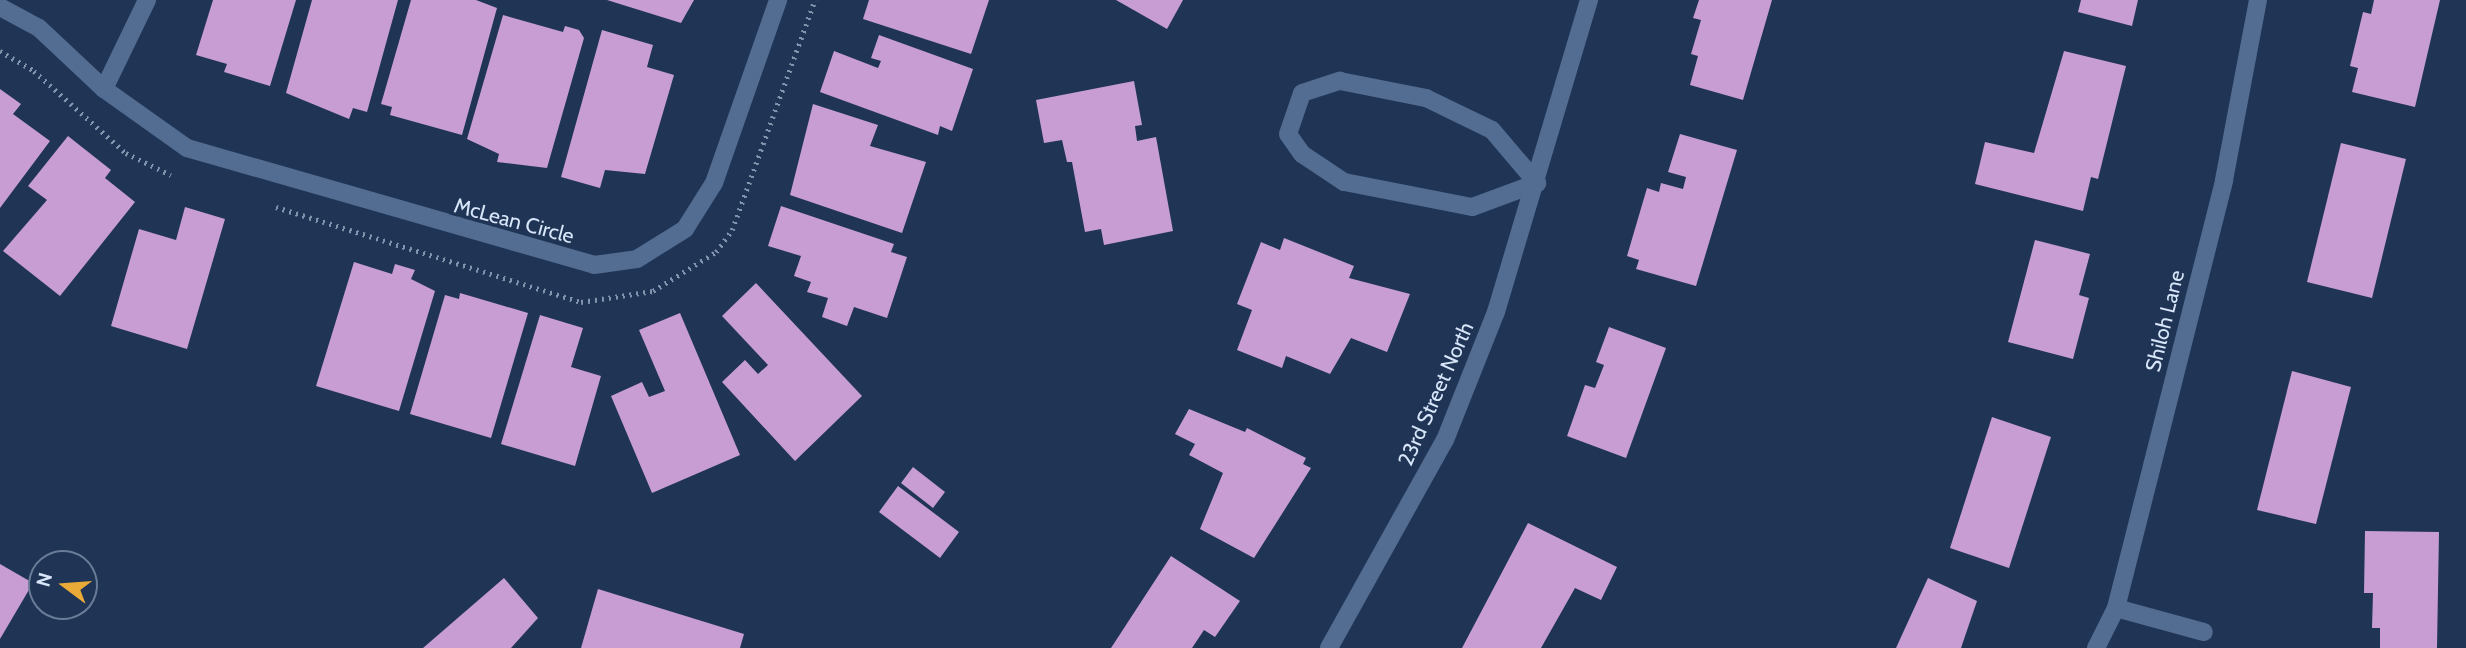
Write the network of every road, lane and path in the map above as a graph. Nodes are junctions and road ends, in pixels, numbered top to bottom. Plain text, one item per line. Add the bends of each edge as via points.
1 (147, 0) edge
2 (778, 0) edge
3 (1589, 0) edge
4 (2258, 0) edge
5 (0, 7) edge
6 (104, 89) junction
7 (1537, 183) junction
8 (2116, 608) junction
9 (2204, 632) dead end
10 (1329, 648) edge
11 (2096, 648) edge

1 - 6 street
2 - 6 street, McLean Circle via 714,183 685,229 638,259 594,265 237,166 187,148
3 - 7 street, 23rd Street North
4 - 8 street, Shiloh Lane via 2224,180
5 - 6 street, McLean Circle via 39,28
7 - 7 street via 1492,130 1426,98 1340,81 1315,84 1292,111 1288,134 1302,154 1344,183 1472,207
7 - 10 street, 23rd Street North via 1445,440
8 - 9 street
8 - 11 street, Shiloh Lane

